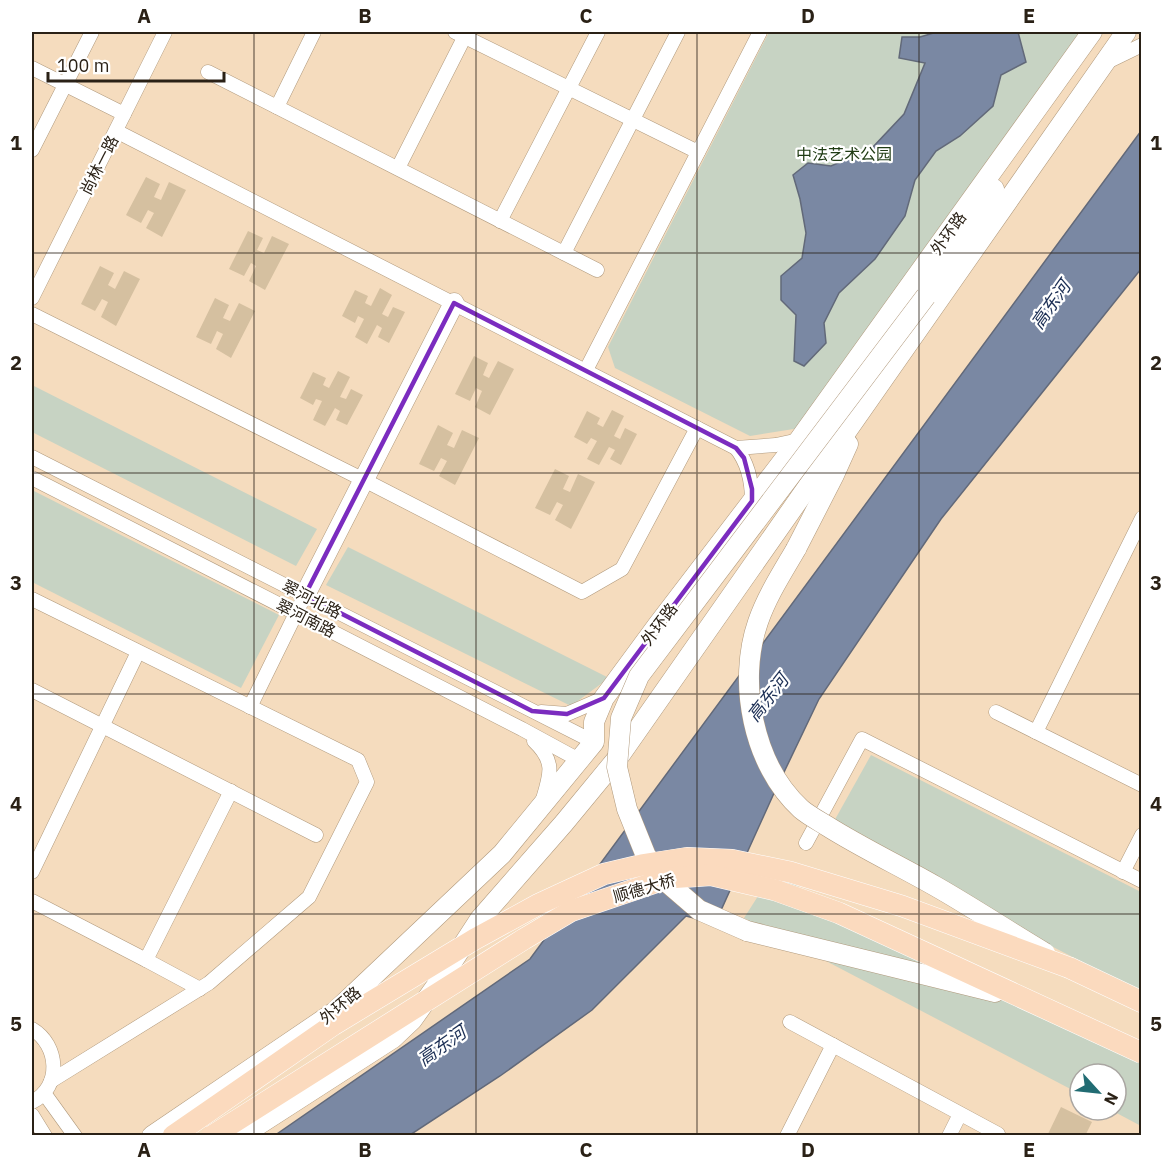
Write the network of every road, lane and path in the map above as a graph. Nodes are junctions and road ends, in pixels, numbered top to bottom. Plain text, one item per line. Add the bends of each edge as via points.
1 (92, 32) edge
2 (165, 32) edge
3 (314, 32) edge
4 (597, 32) edge
5 (678, 32) edge
6 (760, 32) edge
7 (1092, 32) edge
8 (1126, 32) edge
9 (462, 33) edge
10 (1082, 41) edge
11 (1142, 45) edge
12 (1103, 65) junction
13 (32, 68) edge
14 (208, 72) dead end
15 (65, 84) junction
16 (569, 88) junction
17 (1045, 97) junction
18 (277, 107) junction
19 (124, 114) junction
20 (633, 119) junction
21 (116, 131) junction
22 (32, 150) edge
23 (698, 152) junction
24 (398, 168) junction
25 (500, 221) junction
26 (564, 253) junction
27 (597, 270) dead end
28 (32, 298) edge
29 (454, 303) junction
30 (32, 314) edge
31 (586, 370) junction
32 (864, 407) junction
33 (697, 428) junction
34 (799, 440) junction
35 (736, 448) junction
36 (32, 457) edge
37 (32, 478) edge
38 (364, 480) junction
39 (752, 501) junction
40 (1142, 518) edge
41 (305, 595) junction
42 (32, 599) edge
43 (297, 614) junction
44 (138, 652) junction
45 (32, 690) edge
46 (604, 698) junction
47 (250, 707) junction
48 (532, 711) junction
49 (996, 712) dead end
50 (103, 726) junction
51 (522, 729) junction
52 (1036, 732) junction
53 (594, 741) junction
54 (620, 754) junction
55 (579, 760) junction
56 (605, 774) junction
57 (1142, 785) edge
58 (231, 791) junction
59 (541, 806) junction
60 (316, 835) dead end
61 (1142, 835) edge
62 (806, 843) dead end
63 (32, 872) edge
64 (1123, 872) junction
65 (1142, 881) edge
66 (32, 901) edge
67 (146, 960) junction
68 (1070, 968) junction
69 (200, 989) junction
70 (1028, 1000) junction
71 (1142, 1002) edge
72 (790, 1022) dead end
73 (32, 1029) edge
74 (833, 1045) junction
75 (1142, 1053) edge
76 (48, 1087) junction
77 (32, 1102) edge
78 (960, 1114) junction
79 (32, 1115) edge
80 (66, 1122) junction
81 (998, 1134) dead end
82 (45, 1136) edge
83 (75, 1136) edge
84 (83, 1136) edge
85 (152, 1136) edge
86 (173, 1136) edge
87 (212, 1136) edge
88 (241, 1136) edge
89 (787, 1136) edge
90 (949, 1136) edge

1 - 15 street
2 - 19 street, 尚林一路
3 - 18 street
4 - 16 street
5 - 20 street
6 - 23 street
7 - 10 main road, 外环路
8 - 12 main road, 外环路
9 - 16 street
9 - 24 street
10 - 17 main road, 外环路
11 - 12 street
12 - 32 main road, 外环路
13 - 15 street
14 - 18 street
15 - 19 street
15 - 22 street
16 - 20 street
16 - 25 street
17 - 34 main road, 外环路
17 - 70 main road, bridge via 991,194 926,296 639,676 621,718 617,767 627,809 646,856 670,885 699,910 747,931
18 - 24 street
19 - 21 street, 尚林一路
20 - 23 street
20 - 26 street
21 - 28 street, 尚林一路
21 - 29 street
23 - 31 street
24 - 25 street
25 - 26 street
26 - 27 street
29 - 31 street
29 - 38 main road
30 - 38 street
31 - 33 street
32 - 54 main road, 外环路
32 - 68 main road, bridge via 834,475 758,622 750,650 750,695 756,734 770,767 802,810
33 - 35 street
33 - 38 street via 622,569 582,592
34 - 35 street
34 - 39 main road, 外环路
35 - 39 street via 744,458
36 - 41 street, 翠河北路
37 - 43 street, 翠河南路
38 - 41 main road
39 - 46 main road, 外环路
40 - 52 street
41 - 43 street
41 - 48 street, 翠河北路
42 - 44 street
43 - 47 street
43 - 51 street, 翠河南路
44 - 47 street
44 - 50 street
45 - 50 street
46 - 48 street via 567,714
46 - 53 main road, 外环路 via 594,722
47 - 69 street via 358,760 367,782 309,897
48 - 53 street, 翠河北路
49 - 52 street
50 - 58 street
50 - 63 street
51 - 55 street, 翠河南路
51 - 59 street via 546,752 551,774
52 - 57 street
53 - 54 main road
53 - 55 main road, 外环路
54 - 56 main road, 外环路
55 - 56 main road
55 - 59 main road, 外环路
56 - 88 main road, 外环路 via 480,919 412,1020 393,1038
58 - 60 street
58 - 67 street
59 - 85 main road, 外环路 via 502,854 336,1011
61 - 64 street
62 - 64 street via 862,739
64 - 65 street
66 - 67 street
67 - 69 street
68 - 71 main road
68 - 86 main road, bridge via 902,906 790,872 732,860 687,858 642,864 604,874 475,939 333,1025
69 - 76 street
70 - 75 main road, 顺德大桥, bridge
70 - 87 main road, 顺德大桥, bridge via 839,913 775,890 711,875 668,878 571,911
72 - 74 street
73 - 76 street via 47,1042 52,1055 54,1068
74 - 78 street
74 - 89 street
76 - 77 street
76 - 80 street
78 - 81 street
78 - 90 street
79 - 82 street
80 - 83 street
80 - 84 street

